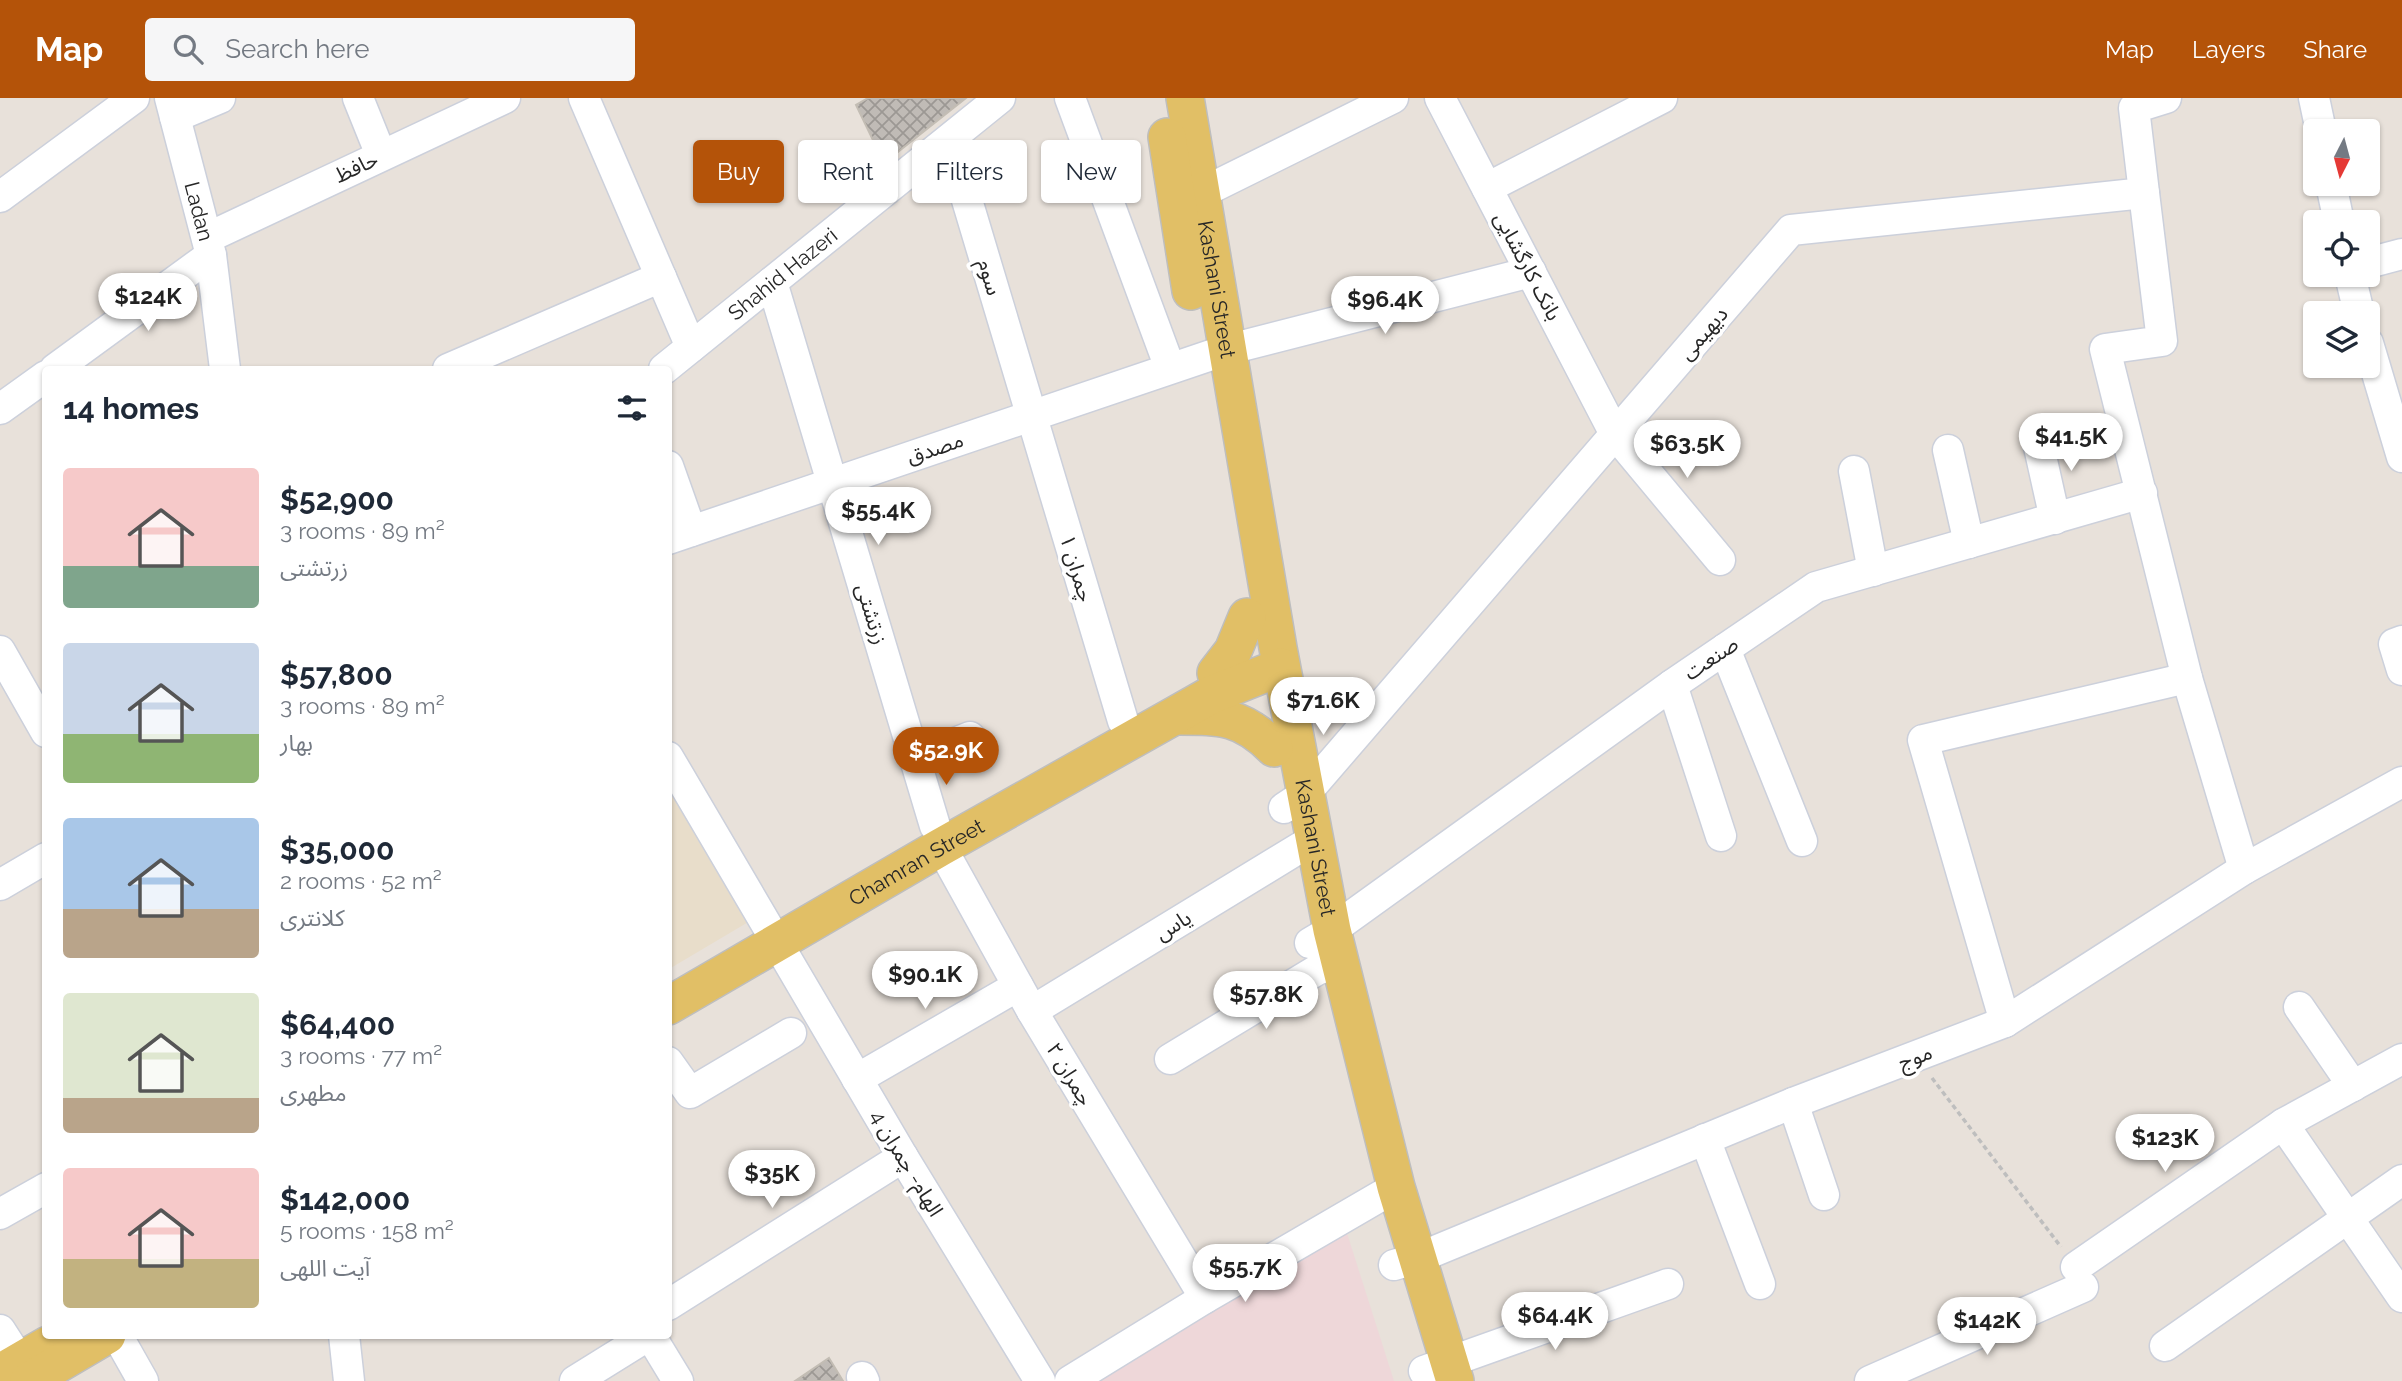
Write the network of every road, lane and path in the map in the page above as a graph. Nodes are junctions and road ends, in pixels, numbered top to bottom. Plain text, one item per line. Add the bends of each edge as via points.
1 (134, 98) edge
2 (220, 98) edge
3 (358, 98) edge
4 (505, 98) edge
5 (584, 98) edge
6 (1000, 98) edge
7 (1070, 98) edge
8 (1161, 98) edge
9 (1185, 98) edge
10 (1393, 98) edge
11 (1440, 98) edge
12 (1662, 98) edge
13 (2166, 98) edge
14 (2314, 98) edge
15 (2133, 103) edge
16 (173, 108) edge
17 (2318, 119) edge
18 (949, 139) junction
19 (381, 155) junction
20 (1487, 188) junction
21 (2144, 193) junction
22 (0, 197) edge
23 (1189, 199) junction
24 (209, 246) junction
25 (2402, 254) edge
26 (2380, 260) edge
27 (1531, 272) junction
28 (661, 277) junction
29 (772, 282) junction
30 (691, 347) junction
31 (1199, 359) junction
32 (59, 366) edge
33 (225, 366) edge
34 (455, 366) edge
35 (668, 366) edge
36 (2379, 378) edge
37 (42, 379) edge
38 (0, 409) edge
39 (1032, 415) junction
40 (1615, 434) junction
41 (2037, 438) dead end
42 (1948, 450) dead end
43 (2401, 450) edge
44 (1854, 471) dead end
45 (832, 483) junction
46 (672, 489) edge
47 (2142, 494) junction
48 (2055, 519) junction
49 (680, 535) edge
50 (1969, 543) junction
51 (1720, 560) dead end
52 (1873, 571) junction
53 (1247, 617) junction
54 (2402, 641) edge
55 (1725, 649) junction
56 (0, 651) edge
57 (1268, 662) junction
58 (2402, 670) edge
59 (1216, 673) junction
60 (2187, 678) junction
61 (1672, 685) junction
62 (37, 698) edge
63 (1174, 716) junction
64 (42, 717) edge
65 (1123, 721) junction
66 (970, 737) dead end
67 (1274, 748) junction
68 (915, 759) junction
69 (672, 764) edge
70 (2402, 782) edge
71 (1294, 801) junction
72 (938, 836) junction
73 (1721, 836) dead end
74 (1801, 841) dead end
75 (1303, 846) junction
76 (42, 860) edge
77 (2244, 869) junction
78 (0, 885) edge
79 (772, 933) junction
80 (1325, 951) junction
81 (672, 979) edge
82 (1025, 999) junction
83 (672, 1003) edge
84 (2299, 1007) dead end
85 (2005, 1023) junction
86 (791, 1032) dead end
87 (1916, 1056) junction
88 (1170, 1059) dead end
89 (2402, 1059) edge
90 (672, 1068) edge
91 (857, 1079) junction
92 (2353, 1086) junction
93 (1793, 1103) junction
94 (2283, 1124) junction
95 (1705, 1139) junction
96 (903, 1157) junction
97 (2402, 1180) edge
98 (42, 1190) edge
99 (1385, 1193) junction
100 (1824, 1195) dead end
101 (0, 1214) edge
102 (2348, 1219) junction
103 (1406, 1262) junction
104 (2080, 1277) junction
105 (1668, 1284) dead end
106 (1760, 1284) dead end
107 (2402, 1297) edge
108 (1205, 1298) junction
109 (672, 1302) edge
110 (0, 1330) edge
111 (59, 1339) edge
112 (97, 1339) edge
113 (119, 1339) edge
114 (344, 1339) edge
115 (643, 1339) edge
116 (652, 1339) edge
117 (2165, 1346) dead end
118 (16, 1372) edge
119 (1439, 1374) edge
120 (143, 1381) edge
121 (349, 1381) edge
122 (575, 1381) edge
123 (678, 1381) edge
124 (1040, 1381) edge
125 (1070, 1381) edge
126 (1870, 1381) edge

1 - 22 street
2 - 16 street
3 - 19 street
4 - 19 street, حافظ
5 - 28 street
6 - 18 street, Shahid Hazeri
7 - 31 street
8 - 23 main road, Kashani Street
9 - 23 main road, Kashani Street
10 - 23 street
11 - 20 street, بانک کارگشایی
12 - 20 street
13 - 15 street
14 - 17 street
15 - 21 street
16 - 24 street, Ladan
18 - 29 street, Shahid Hazeri
18 - 39 street, سوم
19 - 24 street, حافظ
20 - 27 street, بانک کارگشایی
21 - 40 street, دیهیمی via 1791,230
21 - 47 street via 2162,341 2105,349
23 - 31 main road, Kashani Street
24 - 32 street, حافظ
24 - 33 street, Ladan
25 - 26 street
27 - 31 street, مصدق
27 - 40 street, بانک کارگشایی
28 - 30 street
28 - 34 street
29 - 30 street, Shahid Hazeri
29 - 45 street, زرتشتی
30 - 35 street, Shahid Hazeri
31 - 39 street, مصدق
31 - 53 main road, Kashani Street
31 - 57 main road, Kashani Street
36 - 43 street
37 - 38 street
39 - 45 street, مصدق
39 - 65 street, چمران ۱
40 - 51 street, بانک کارگشایی
40 - 71 street, دیهیمی
41 - 48 street
42 - 50 street
44 - 52 street
45 - 49 street, مصدق
45 - 68 street, زرتشتی
46 - 49 street
47 - 48 street, صنعت
47 - 60 street
48 - 50 street, صنعت
50 - 52 street, صنعت
52 - 55 street, صنعت via 1816,587
53 - 57 main road, Kashani Street
53 - 59 main road via 1233,651
54 - 58 street via 2393,644
55 - 61 street, صنعت
55 - 74 street
56 - 62 street
57 - 59 main road, Chamran Street
57 - 63 main road, Chamran Street
57 - 67 main road, Kashani Street
57 - 71 main road, Kashani Street
59 - 65 main road, Chamran Street
60 - 77 street
60 - 85 street via 1923,740
61 - 73 street
61 - 80 street, صنعت
62 - 64 street
63 - 67 main road via 1220,716 1256,730
63 - 72 main road, Chamran Street
65 - 72 main road, Chamran Street
66 - 68 street
67 - 71 main road, Kashani Street
68 - 72 street, زرتشتی
69 - 79 street, الهام- چمران 4
70 - 77 street, موج
71 - 75 main road, Kashani Street
72 - 79 main road, Chamran Street
72 - 82 street, چمران ۲
75 - 80 main road, Kashani Street
75 - 82 street, یاس
76 - 78 street
77 - 85 street, موج
79 - 81 main road, Chamran Street
79 - 83 main road, Chamran Street
79 - 91 street, الهام- چمران 4
80 - 88 street, صنعت
80 - 99 main road, Kashani Street
82 - 91 street, یاس
82 - 108 street, چمران ۲
84 - 92 street
85 - 87 street, موج
86 - 90 street via 690,1093
87 - 93 street, موج
87 - 104 path
89 - 92 street
91 - 96 street, الهام- چمران 4
92 - 94 street
93 - 95 street, موج
93 - 100 street
94 - 102 street
94 - 104 street
95 - 103 street, موج
95 - 106 street
96 - 109 street
96 - 124 street, الهام- چمران 4
97 - 102 street
98 - 101 street
99 - 103 main road, Kashani Street
99 - 108 street
102 - 107 street
102 - 117 street
103 - 119 main road, Kashani Street
104 - 126 street
105 - 119 street
108 - 125 street
110 - 118 street
111 - 118 main road
112 - 118 main road
113 - 120 street
114 - 121 street
115 - 122 street
116 - 123 street

